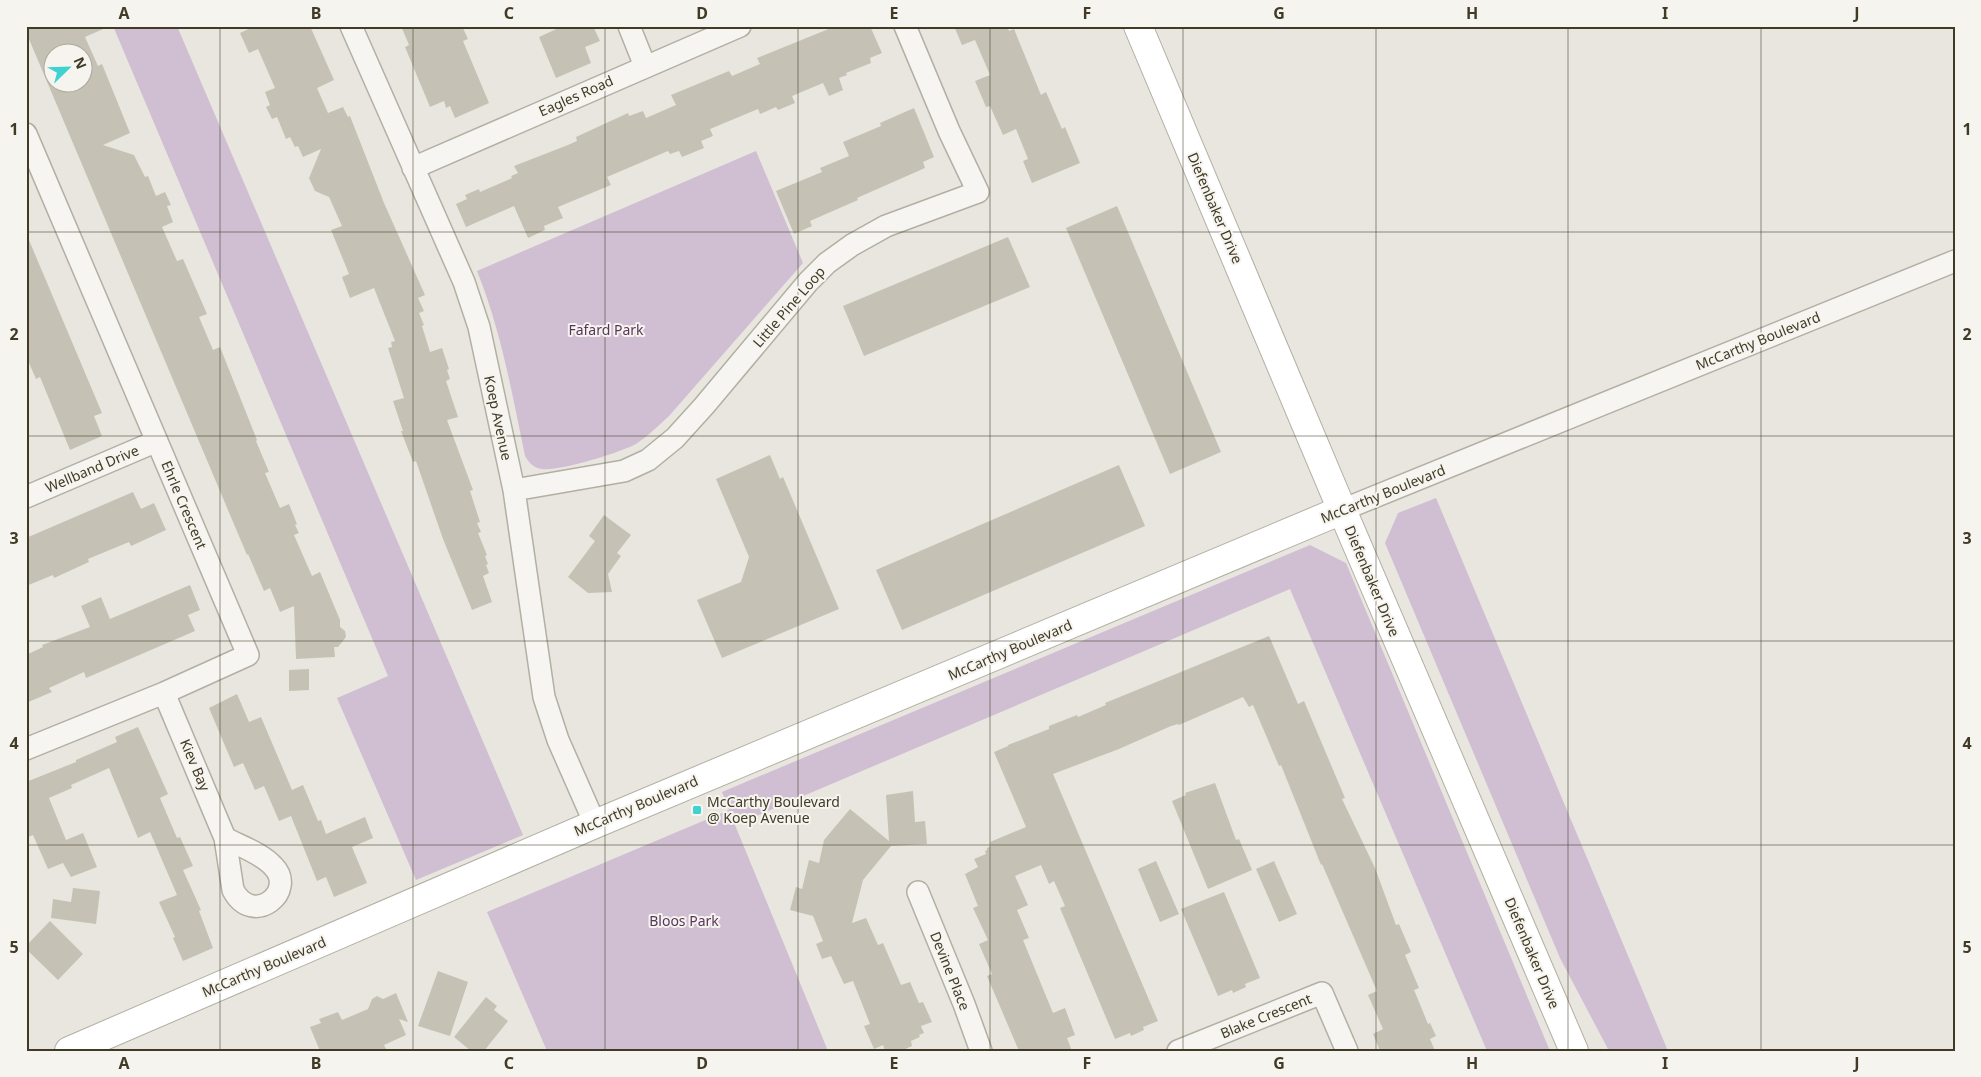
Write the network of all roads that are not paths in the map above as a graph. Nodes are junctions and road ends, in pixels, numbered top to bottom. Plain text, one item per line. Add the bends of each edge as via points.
1 (351, 26) edge
2 (629, 26) edge
3 (740, 26) edge
4 (905, 26) edge
5 (1138, 26) edge
6 (646, 66) junction
7 (26, 134) edge
8 (413, 168) junction
9 (1955, 260) edge
10 (157, 440) junction
11 (514, 490) junction
12 (26, 497) edge
13 (1342, 510) junction
14 (164, 692) junction
15 (26, 749) edge
16 (595, 824) junction
17 (225, 838) dead end
18 (918, 892) dead end
19 (70, 1051) edge
20 (981, 1051) edge
21 (1178, 1051) edge
22 (1347, 1051) edge
23 (1574, 1051) edge

1 - 8 street, Koep Avenue
2 - 6 street
3 - 6 street, Eagles Road
4 - 11 street, Little Pine Loop via 978,192 886,226 828,263 808,282 675,438 648,460 624,471
5 - 13 main road, Diefenbaker Drive
6 - 8 street, Eagles Road
7 - 10 street, Ehrle Crescent
8 - 11 street, Koep Avenue via 464,282 479,327
9 - 13 street, McCarthy Boulevard
10 - 12 street, Wellband Drive
10 - 14 street, Ehrle Crescent via 248,655
11 - 16 street, Koep Avenue via 544,697 558,740
13 - 16 main road, McCarthy Boulevard
13 - 23 main road, Diefenbaker Drive
14 - 15 street, Ehrle Crescent
14 - 17 street, Kiev Bay
16 - 19 main road, McCarthy Boulevard
18 - 20 street, Devine Place
21 - 22 street, Blake Crescent via 1322,993

